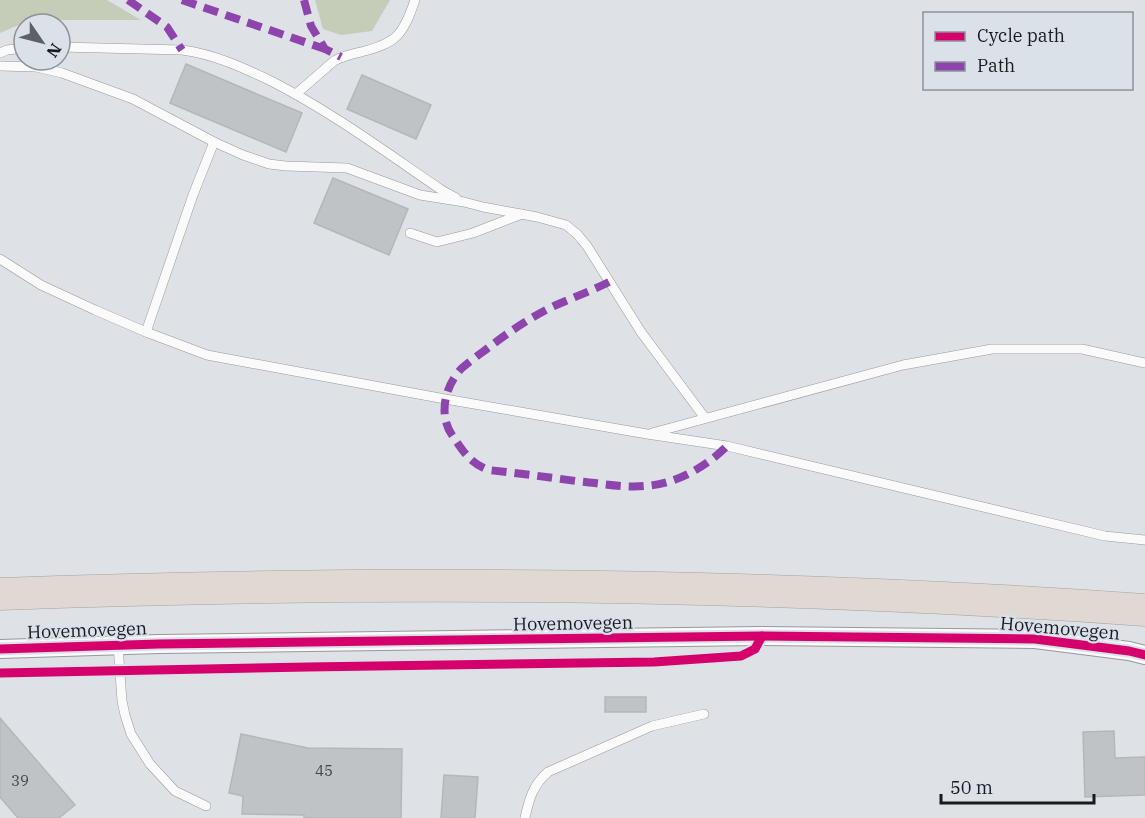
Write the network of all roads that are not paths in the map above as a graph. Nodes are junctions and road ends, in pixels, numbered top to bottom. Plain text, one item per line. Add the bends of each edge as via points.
1 (415, 0) edge
2 (72, 47) edge
3 (0, 66) edge
4 (296, 94) junction
5 (214, 142) junction
6 (464, 202) junction
7 (522, 214) junction
8 (410, 233) dead end
9 (0, 259) edge
10 (146, 332) junction
11 (1145, 363) edge
12 (705, 418) junction
13 (647, 434) junction
14 (1145, 540) edge
15 (0, 594) edge
16 (1145, 610) edge
17 (118, 645) junction
18 (0, 649) edge
19 (1145, 655) edge
20 (704, 714) dead end
21 (206, 806) dead end
22 (525, 818) edge

1 - 4 lane via 408,21 395,39 378,48 341,57
2 - 4 lane via 197,52
3 - 5 lane via 36,67 62,73 133,99
4 - 6 lane
5 - 6 lane via 269,164 346,168 420,195
5 - 10 lane
6 - 7 lane
7 - 8 lane via 437,242
7 - 12 lane via 566,225 578,234 641,332
9 - 10 lane via 41,285
10 - 13 lane via 207,355
11 - 12 lane via 1082,349 992,349 903,365
12 - 13 lane
13 - 14 lane via 727,446 1106,536
15 - 16 highway via 242,587 633,588 836,592
17 - 18 street, Hovemovegen
17 - 19 street, Hovemovegen via 809,637 1035,639
17 - 21 lane via 122,701 131,734 150,764 175,790
20 - 22 lane via 652,726 548,772 530,796

